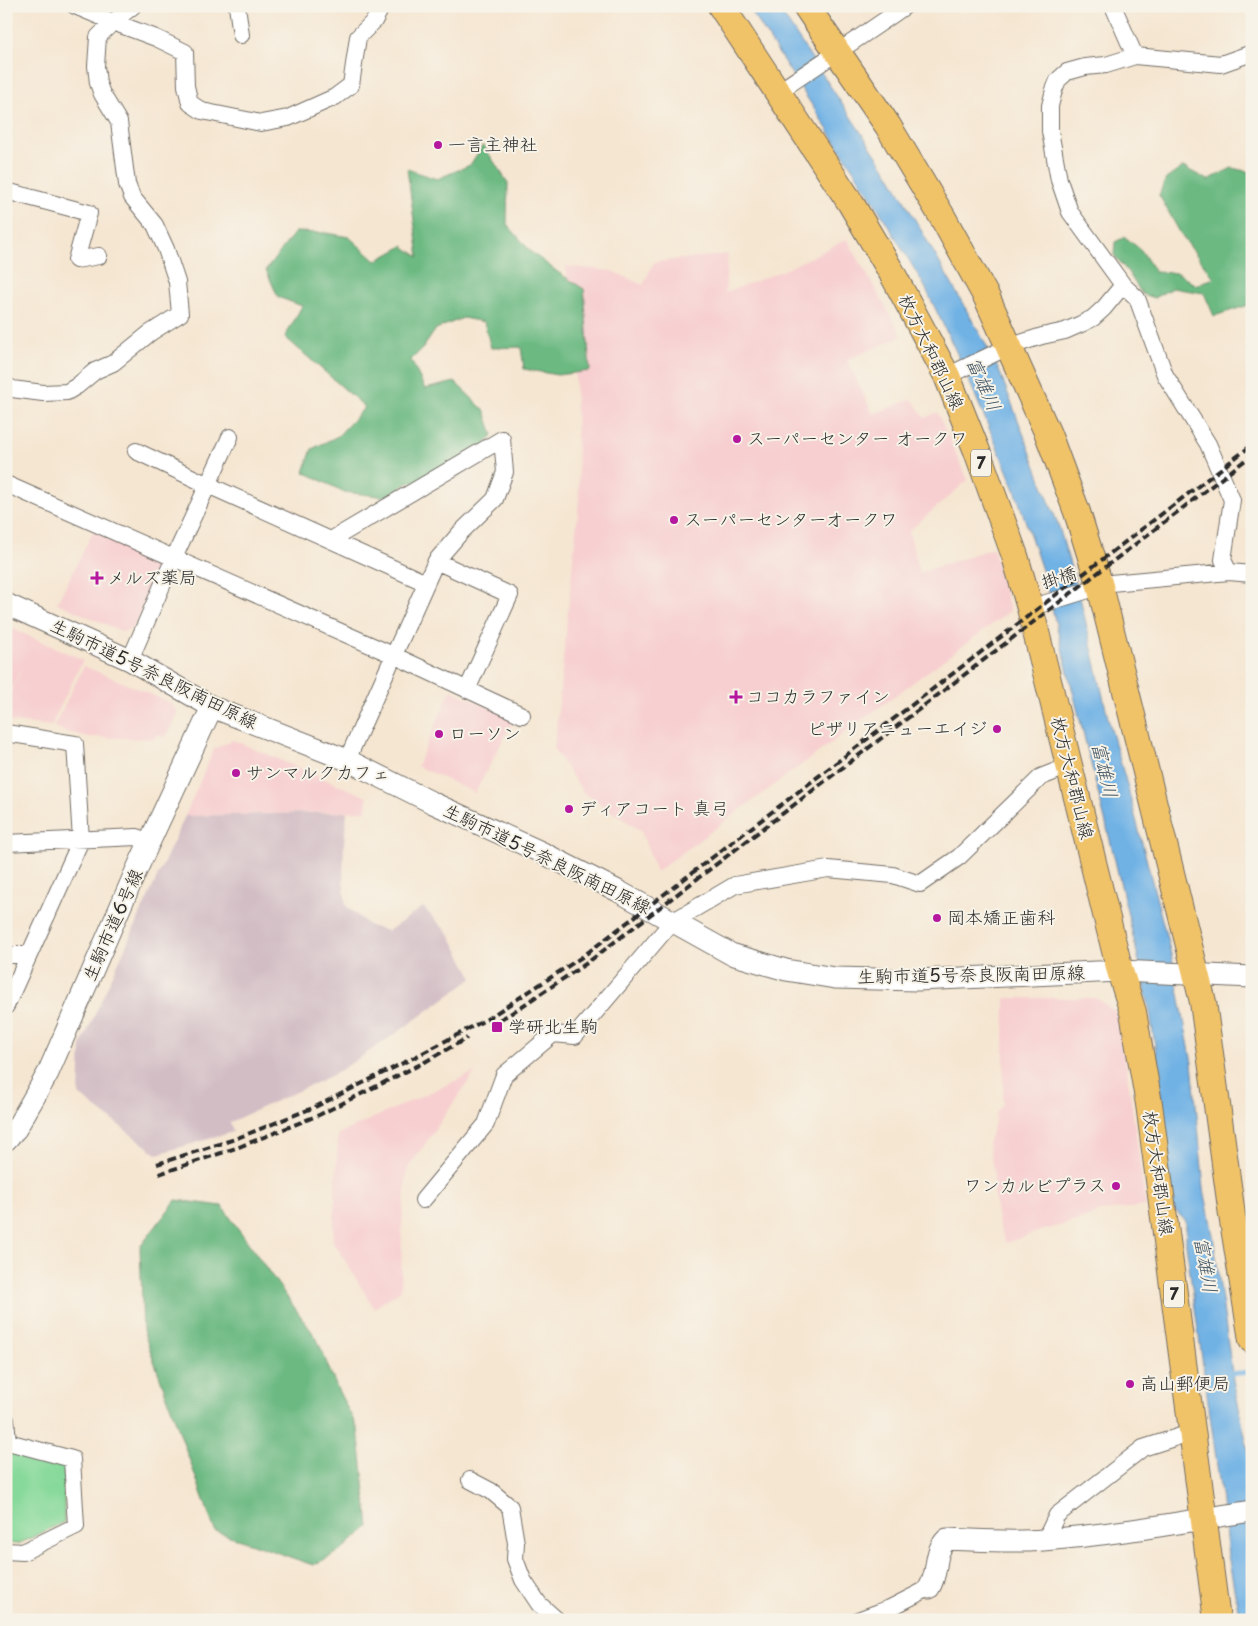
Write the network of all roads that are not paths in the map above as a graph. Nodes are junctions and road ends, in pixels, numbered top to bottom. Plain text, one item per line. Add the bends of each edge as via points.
1 (75, 6) edge
2 (133, 6) edge
3 (237, 6) edge
4 (382, 6) edge
5 (721, 6) edge
6 (806, 6) edge
7 (905, 6) edge
8 (1113, 6) edge
9 (113, 22) junction
10 (241, 35) dead end
11 (836, 52) junction
12 (1252, 53) edge
13 (1135, 56) junction
14 (778, 92) junction
15 (6, 191) edge
16 (99, 256) dead end
17 (1123, 286) junction
18 (1008, 348) junction
19 (947, 376) junction
20 (6, 385) edge
21 (230, 437) dead end
22 (136, 450) dead end
23 (6, 484) edge
24 (208, 485) junction
25 (331, 540) junction
26 (174, 558) junction
27 (436, 561) junction
28 (1229, 572) junction
29 (1252, 574) edge
30 (426, 583) junction
31 (1100, 586) junction
32 (6, 604) edge
33 (1030, 608) junction
34 (393, 655) junction
35 (130, 660) junction
36 (467, 690) junction
37 (212, 706) junction
38 (522, 714) dead end
39 (6, 733) edge
40 (347, 760) junction
41 (1069, 766) junction
42 (80, 840) junction
43 (6, 843) edge
44 (149, 844) junction
45 (672, 922) junction
46 (29, 954) junction
47 (6, 956) edge
48 (1120, 971) junction
49 (1196, 973) junction
50 (1252, 977) edge
51 (6, 1006) edge
52 (6, 1140) edge
53 (423, 1200) dead end
54 (1252, 1340) edge
55 (6, 1420) edge
56 (1193, 1432) junction
57 (470, 1480) dead end
58 (1252, 1511) edge
59 (1202, 1519) junction
60 (1045, 1540) junction
61 (6, 1551) edge
62 (929, 1588) joint
63 (558, 1620) edge
64 (858, 1620) edge
65 (1217, 1620) edge

1 - 9 street
2 - 9 street
3 - 10 street
4 - 9 street via 374,21 358,37 351,84 335,97 288,118 261,123 202,111 190,103 185,52
5 - 14 main road, 枚方大和郡山線 / 7
6 - 11 main road
7 - 11 street
8 - 13 street
9 - 20 street via 98,37 98,83 119,122 127,184 132,197 155,225 166,249 177,282 180,314 67,392 43,393 12,389
11 - 14 street
11 - 18 main road via 888,126 943,218 987,298
12 - 13 street via 1221,64
13 - 17 street via 1067,72 1058,80 1050,106 1050,131 1059,180 1070,212
14 - 19 main road, 枚方大和郡山線 / 7 via 850,202
15 - 16 street via 89,213 76,260
17 - 18 street via 1093,318 1065,332
17 - 28 street via 1137,298 1165,375 1208,444 1232,500 1223,560
18 - 19 street
18 - 31 main road via 1048,434
19 - 33 main road, 枚方大和郡山線 / 7 via 977,451
21 - 24 street
22 - 24 street
23 - 26 street
24 - 25 street
24 - 26 street
25 - 27 street via 502,439 505,472 495,499
25 - 30 street
26 - 34 street
26 - 35 street
27 - 30 street
27 - 36 street via 510,595
28 - 29 street, 掛橋
28 - 31 street, 掛橋
30 - 34 street
31 - 33 street, 掛橋
31 - 49 main road
32 - 35 street, 生駒市道5号奈良阪南田原線
33 - 41 main road, 枚方大和郡山線 / 7
34 - 36 street
34 - 40 street
35 - 37 street, 生駒市道5号奈良阪南田原線
36 - 38 street
37 - 40 street, 生駒市道5号奈良阪南田原線
37 - 44 street, 生駒市道6号線
39 - 42 street via 75,744
40 - 45 street, 生駒市道5号奈良阪南田原線 via 543,853
41 - 45 street via 1041,777 959,857 920,884 893,875 828,869 735,885
41 - 48 main road, 枚方大和郡山線 / 7
42 - 43 street
42 - 44 street via 137,837
42 - 46 street
44 - 52 street, 生駒市道6号線 via 48,1073 16,1129
45 - 48 street, 生駒市道5号奈良阪南田原線 via 731,954 786,970 835,978 917,980
45 - 53 street via 575,1036 553,1034 504,1075 486,1124
46 - 47 street
46 - 51 street
48 - 49 street, 生駒市道5号奈良阪南田原線
48 - 56 main road, 枚方大和郡山線 / 7 via 1133,1012 1149,1104
49 - 50 street
49 - 54 main road via 1203,1002
55 - 61 street via 8,1442 72,1459 76,1526 23,1552
56 - 59 main road, 枚方大和郡山線 / 7
56 - 60 street via 1143,1448 1057,1515
57 - 63 street via 510,1507 516,1543 514,1559 539,1604
58 - 59 street
59 - 60 street
59 - 65 main road, 枚方大和郡山線 / 7
60 - 62 street via 948,1538 940,1546
62 - 64 street

